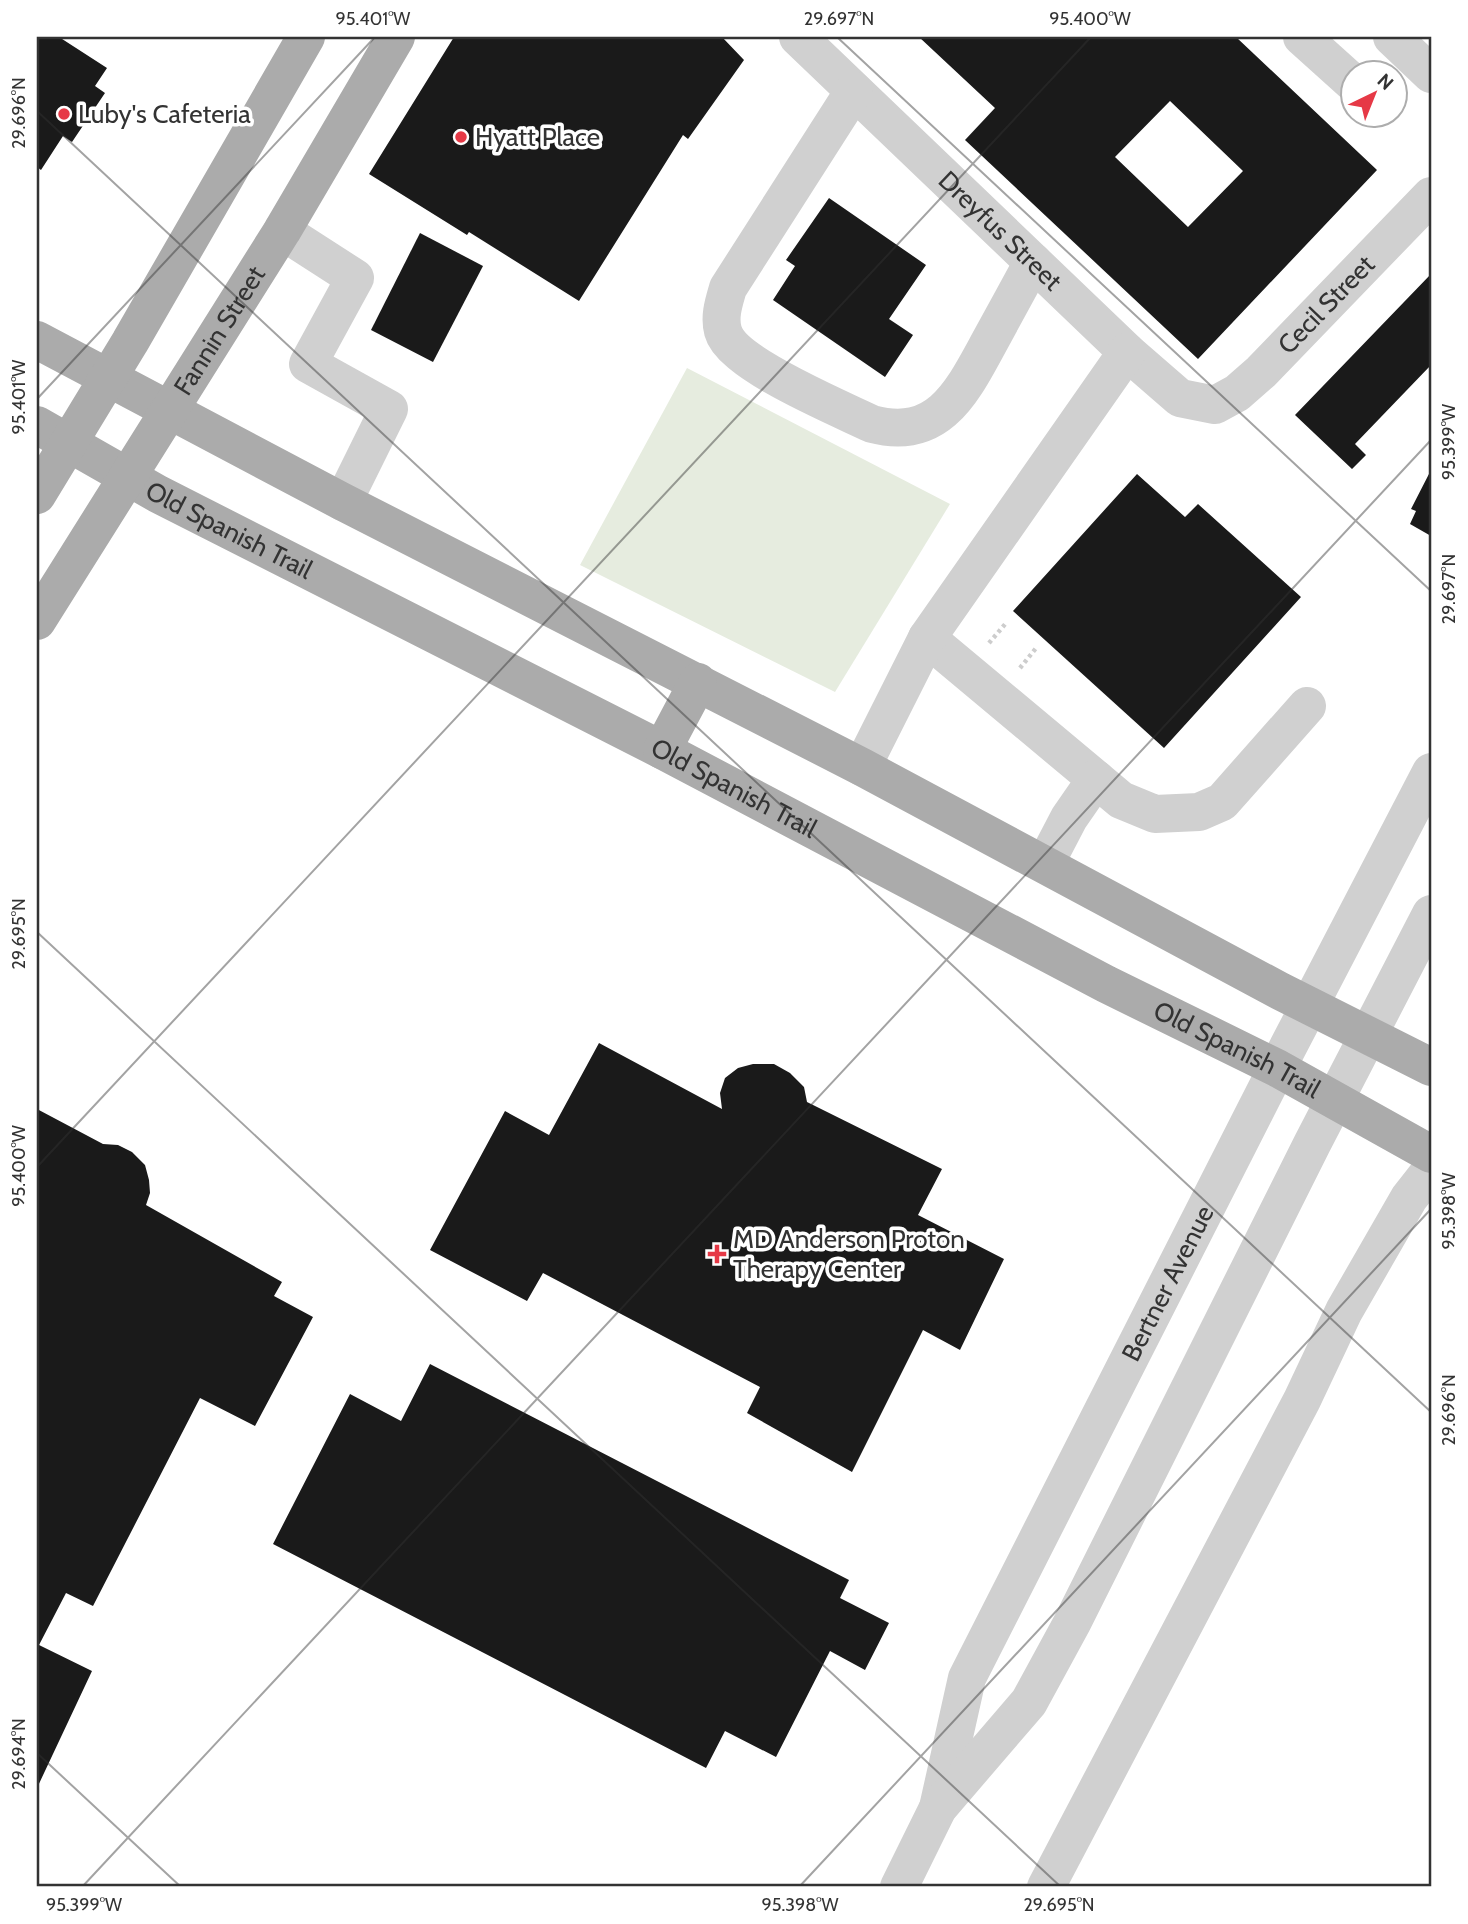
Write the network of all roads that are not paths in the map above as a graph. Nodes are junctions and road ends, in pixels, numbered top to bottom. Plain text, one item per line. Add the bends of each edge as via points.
1 (306, 37) edge
2 (396, 37) edge
3 (798, 37) edge
4 (1303, 37) edge
5 (1338, 68) edge
6 (855, 91) junction
7 (1431, 196) edge
8 (282, 231) junction
9 (1033, 262) junction
10 (37, 340) edge
11 (1127, 352) junction
12 (108, 378) junction
13 (1215, 405) joint
14 (170, 410) junction
15 (53, 433) edge
16 (127, 477) junction
17 (37, 495) edge
18 (343, 502) junction
19 (37, 621) edge
20 (927, 638) junction
21 (698, 682) junction
22 (1307, 706) dead end
23 (662, 750) junction
24 (862, 767) junction
25 (1431, 772) edge
26 (1096, 779) junction
27 (1045, 864) junction
28 (1431, 914) edge
29 (1310, 1007) junction
30 (1370, 1034) junction
31 (1431, 1067) edge
32 (1277, 1068) junction
33 (1334, 1101) junction
34 (1431, 1154) edge
35 (1431, 1170) edge
36 (938, 1808) junction
37 (899, 1887) edge
38 (1046, 1887) edge

1 - 12 main road
2 - 8 main road, Fannin Street
3 - 6 street, Dreyfus Street
4 - 5 street
6 - 9 street, Dreyfus Street
6 - 9 street via 728,288 723,332 733,349 754,365 872,424 890,429 912,427 943,412 964,389
7 - 13 street, Cecil Street via 1261,372
8 - 14 main road, Fannin Street
8 - 18 street via 355,278 308,365 389,409
9 - 11 street, Dreyfus Street
10 - 12 main road
11 - 13 street, Dreyfus Street via 1180,398
11 - 20 street
12 - 14 main road
12 - 15 main road
14 - 16 main road, Fannin Street
14 - 18 main road
15 - 16 main road, Old Spanish Trail
15 - 17 main road
16 - 19 main road, Fannin Street
16 - 23 main road, Old Spanish Trail
18 - 21 main road
20 - 24 street
20 - 26 street
21 - 23 main road
21 - 24 main road
22 - 26 street via 1222,802 1199,812 1155,814 1121,800
23 - 32 main road, Old Spanish Trail via 1106,984
24 - 27 main road
25 - 29 street, Bertner Avenue
26 - 27 street
27 - 29 main road
28 - 30 street, Bertner Avenue
29 - 30 main road
29 - 32 street, Bertner Avenue
30 - 31 main road
30 - 33 street, Bertner Avenue
32 - 33 main road, Old Spanish Trail
32 - 36 street, Bertner Avenue via 967,1678
33 - 34 main road, Old Spanish Trail
33 - 36 street, Bertner Avenue via 1029,1702
35 - 38 street via 1409,1198 1344,1311 1302,1400
36 - 37 street, Bertner Avenue

